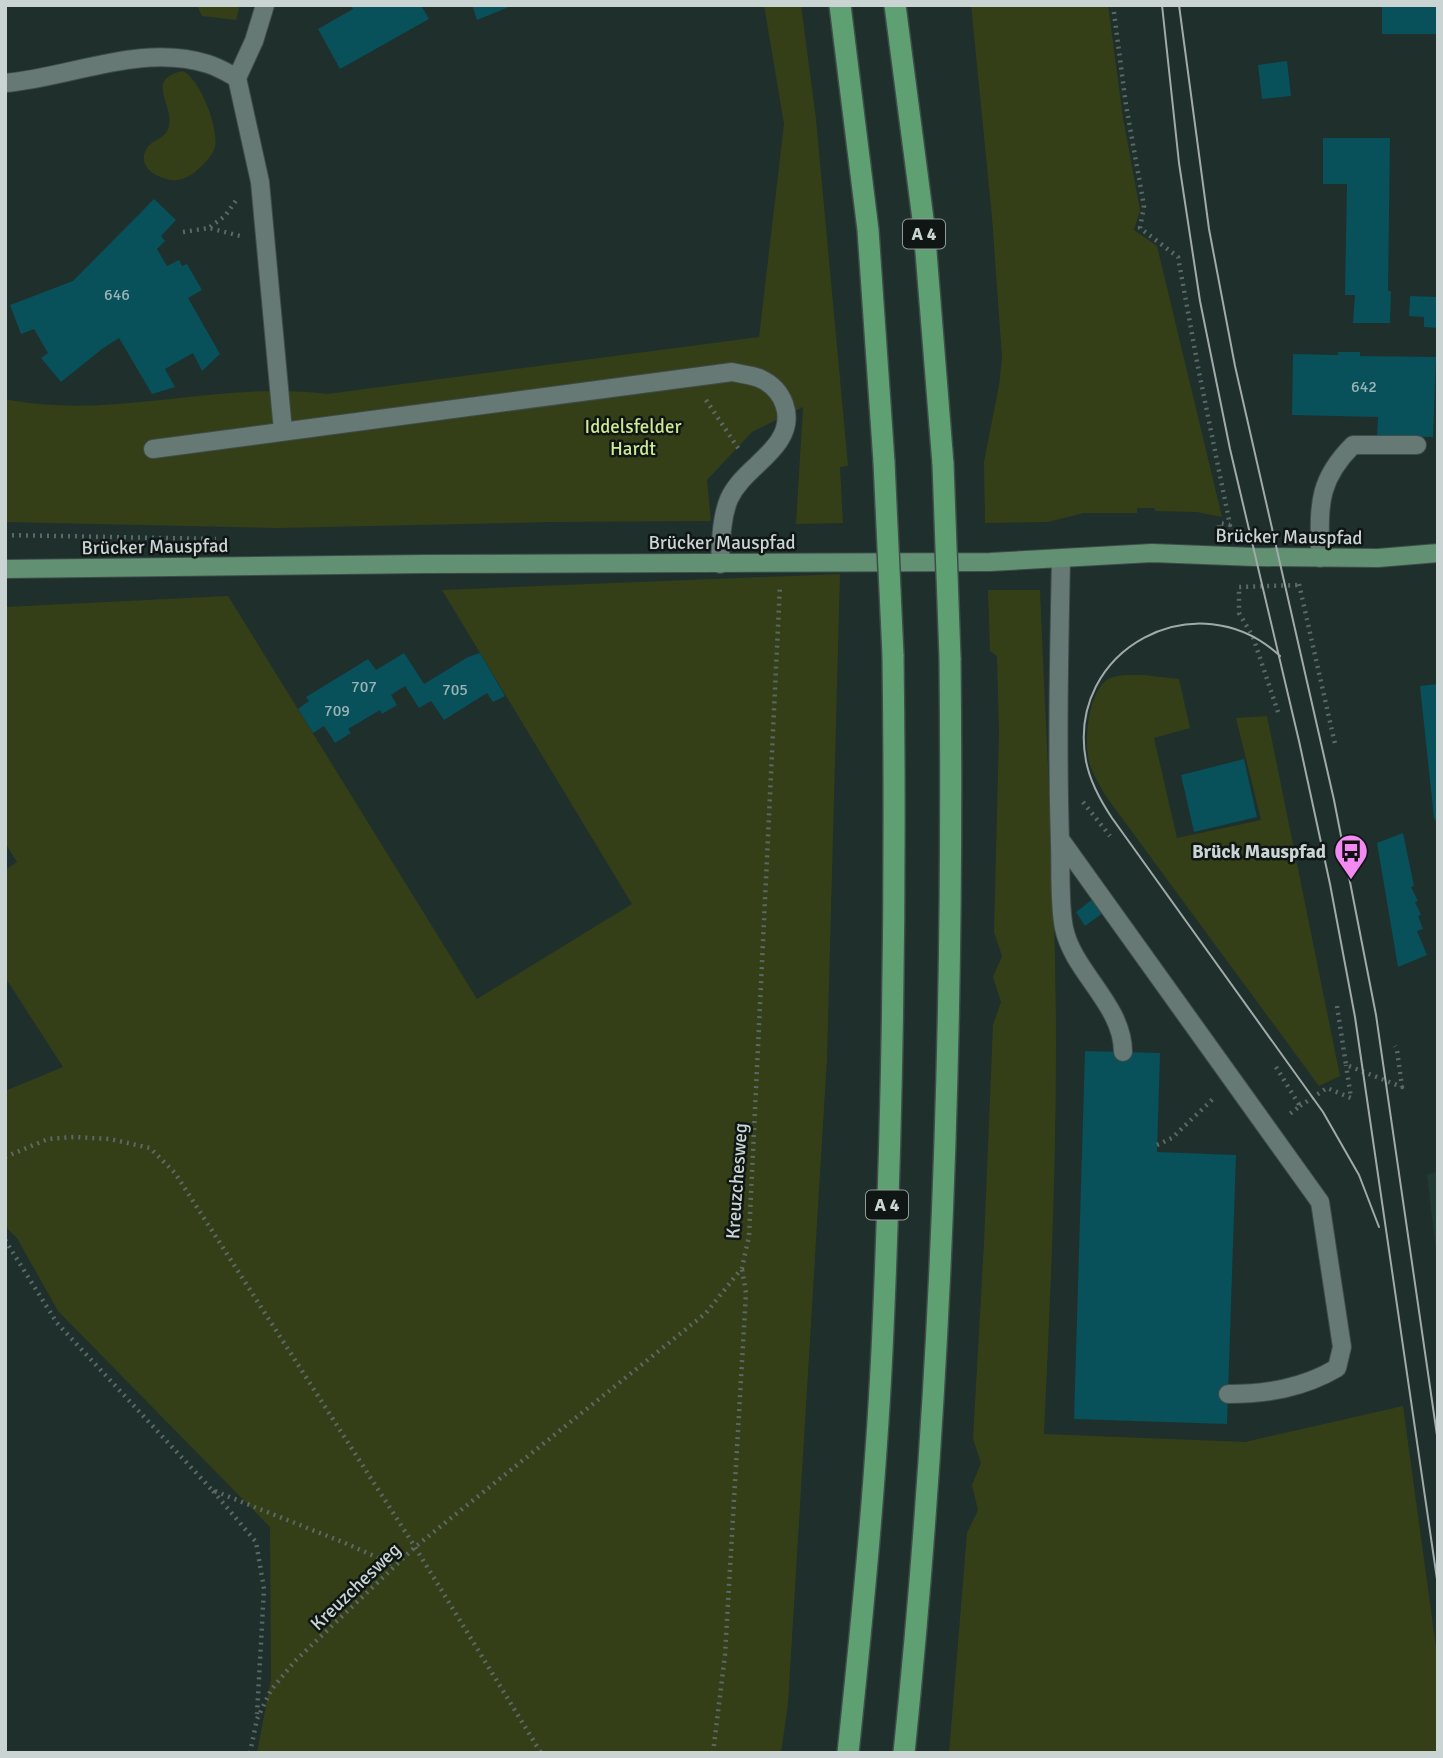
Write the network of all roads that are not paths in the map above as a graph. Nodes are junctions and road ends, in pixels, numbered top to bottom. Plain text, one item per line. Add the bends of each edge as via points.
1 (265, 5) edge
2 (840, 5) edge
3 (895, 5) edge
4 (237, 78) junction
5 (5, 83) edge
6 (283, 431) junction
7 (1417, 445) dead end
8 (153, 449) dead end
9 (1438, 553) edge
10 (1320, 558) junction
11 (1061, 559) junction
12 (720, 564) junction
13 (5, 569) edge
14 (1060, 839) junction
15 (1124, 1052) dead end
16 (1228, 1394) dead end
17 (848, 1753) edge
18 (904, 1753) edge

1 - 4 lane
2 - 17 highway, A 4, bridge via 868,230 884,462 895,836 883,1332
3 - 18 highway, A 4, bridge via 924,227 943,464 952,820 949,1069 938,1334
4 - 5 lane via 210,64 178,58 121,60
4 - 6 lane via 260,182
6 - 8 lane
6 - 12 lane via 732,372 757,377 773,386 785,401 787,419 780,440 728,501
7 - 10 lane via 1353,445 1341,458 1320,502
9 - 10 main road, Brücker Mauspfad
10 - 11 main road, Brücker Mauspfad via 1152,553
11 - 12 main road, Brücker Mauspfad
11 - 14 lane
12 - 13 main road, Brücker Mauspfad
14 - 15 lane via 1064,927 1121,1033
14 - 16 lane via 1320,1202 1342,1347 1337,1368 1320,1378 1266,1393

